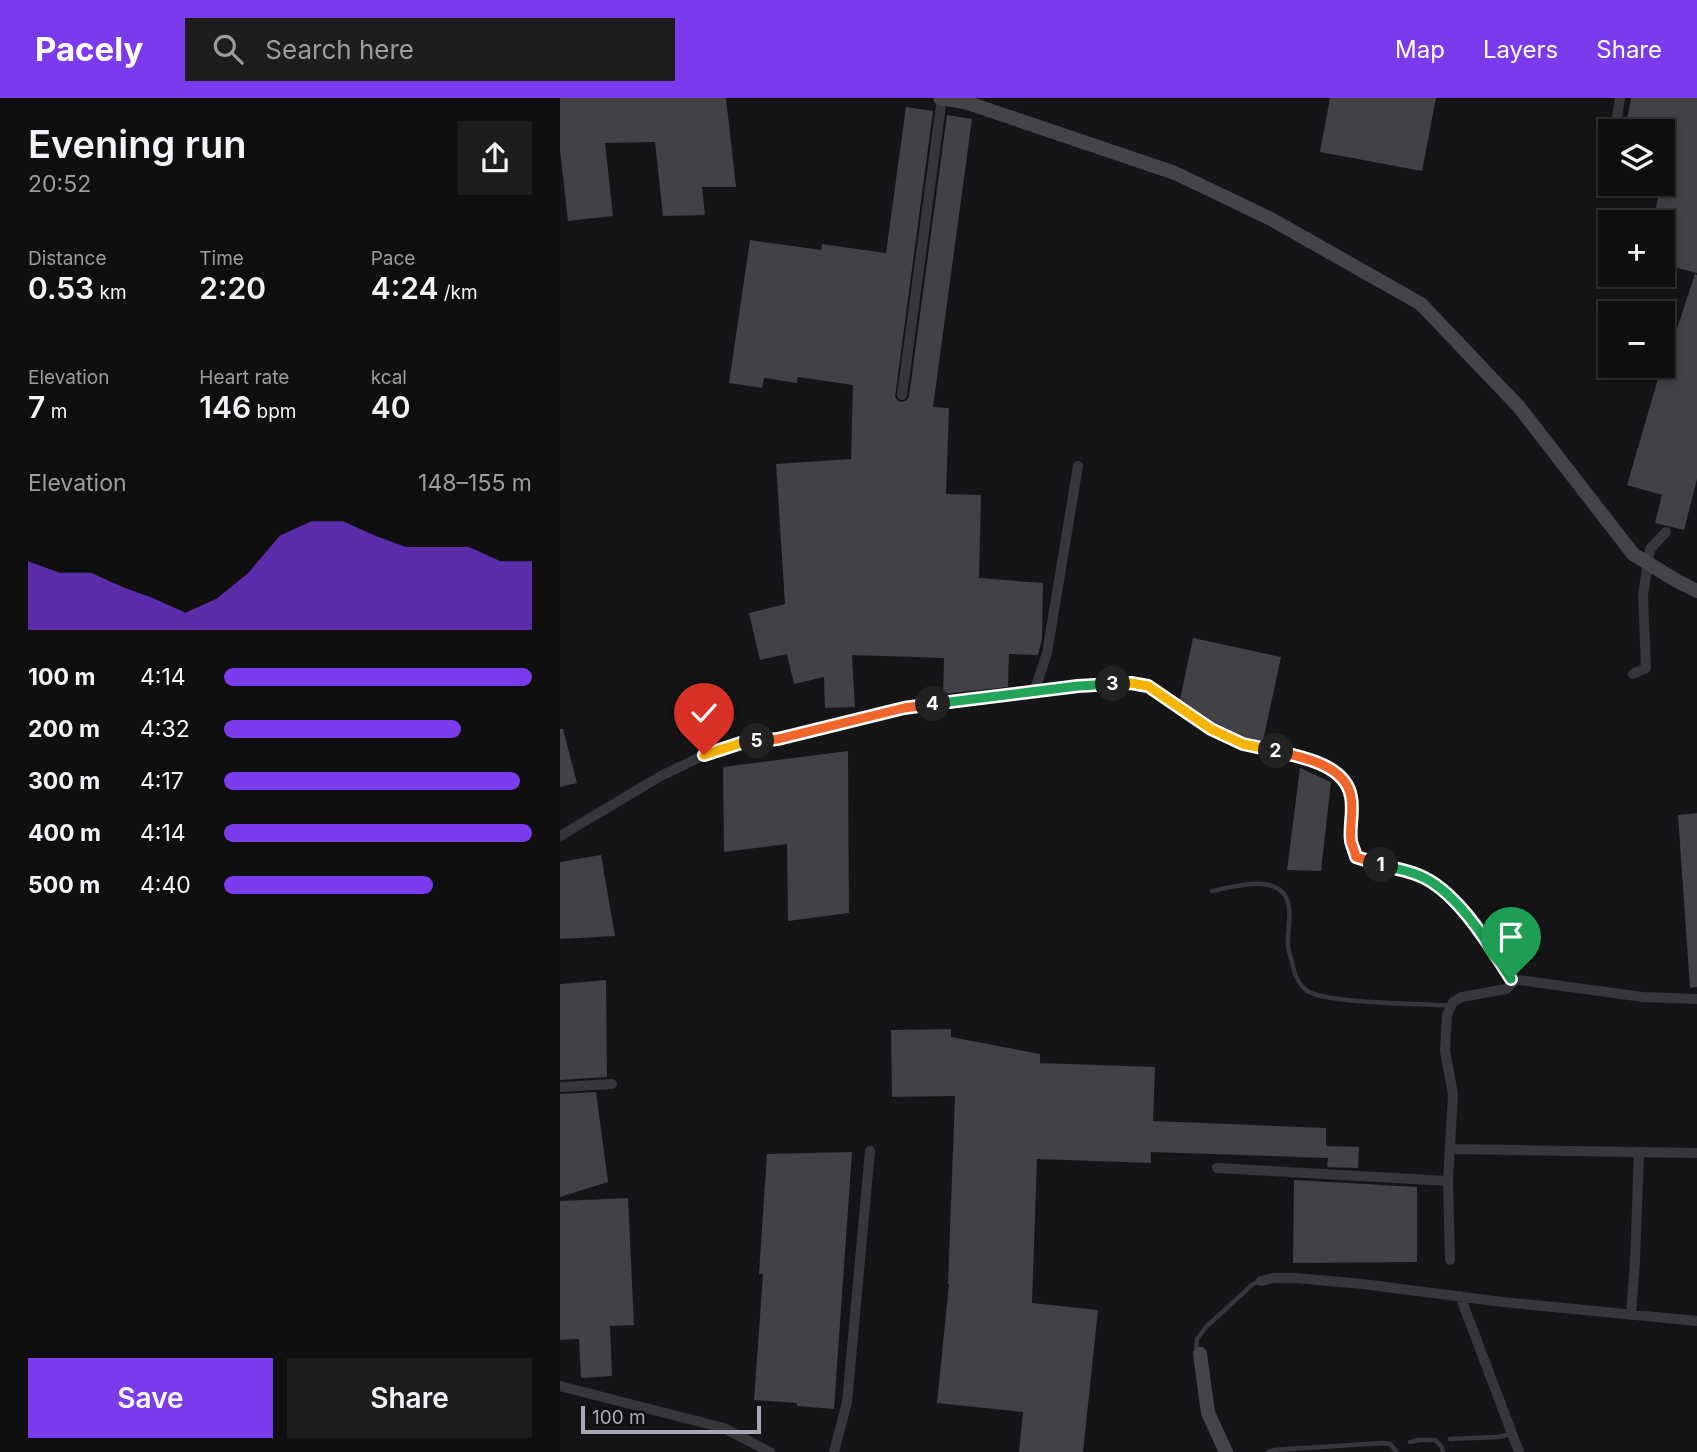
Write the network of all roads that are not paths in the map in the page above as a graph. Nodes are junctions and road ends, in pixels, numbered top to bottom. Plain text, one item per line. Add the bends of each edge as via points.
1 (941, 98) edge
2 (1620, 98) edge
3 (1617, 119) edge
4 (902, 395) dead end
5 (1078, 466) dead end
6 (1666, 532) dead end
7 (1648, 563) junction
8 (1697, 591) edge
9 (1633, 674) dead end
10 (1034, 692) junction
11 (560, 836) edge
12 (1212, 891) dead end
13 (1515, 980) junction
14 (1697, 999) edge
15 (1451, 1006) junction
16 (612, 1084) dead end
17 (560, 1087) edge
18 (1450, 1149) junction
19 (870, 1151) dead end
20 (1639, 1152) junction
21 (1697, 1153) edge
22 (1217, 1167) dead end
23 (1448, 1181) junction
24 (1450, 1260) dead end
25 (1261, 1281) joint
26 (1460, 1296) junction
27 (1631, 1314) junction
28 (1697, 1321) edge
29 (1200, 1354) joint
30 (560, 1386) edge
31 (1512, 1434) junction
32 (1451, 1439) dead end
33 (1410, 1442) dead end
34 (770, 1452) edge
35 (834, 1452) edge
36 (1226, 1452) edge
37 (1268, 1452) edge
38 (1397, 1452) edge
39 (1443, 1452) edge
40 (1519, 1452) edge

1 - 4 street
1 - 7 street via 1175,173 1271,219 1420,304 1519,407 1633,554
2 - 3 street
5 - 10 street via 1047,653
6 - 7 street via 1650,549
7 - 8 street
7 - 9 street via 1643,595 1646,668
10 - 11 street via 904,708 778,739 741,743 659,778
10 - 13 street via 1131,683 1148,686 1211,729 1243,744 1331,769 1346,781 1351,797 1351,841 1356,857 1419,875 1442,890 1465,912
12 - 15 lane via 1262,884 1284,892 1294,972 1308,992 1338,999
13 - 14 street via 1643,997
13 - 15 street via 1506,989 1461,997
15 - 18 street via 1445,1051 1453,1094
16 - 17 street
18 - 20 street
18 - 23 street
19 - 35 street via 847,1402
20 - 21 street
20 - 27 street
22 - 23 street
23 - 24 street
25 - 26 street via 1363,1284
25 - 29 lane via 1206,1327 1197,1339
26 - 27 street
26 - 31 street
27 - 28 street
29 - 36 street via 1208,1413
30 - 34 street via 724,1428
31 - 32 lane
31 - 40 street
33 - 39 lane via 1435,1440
37 - 38 lane via 1382,1443

